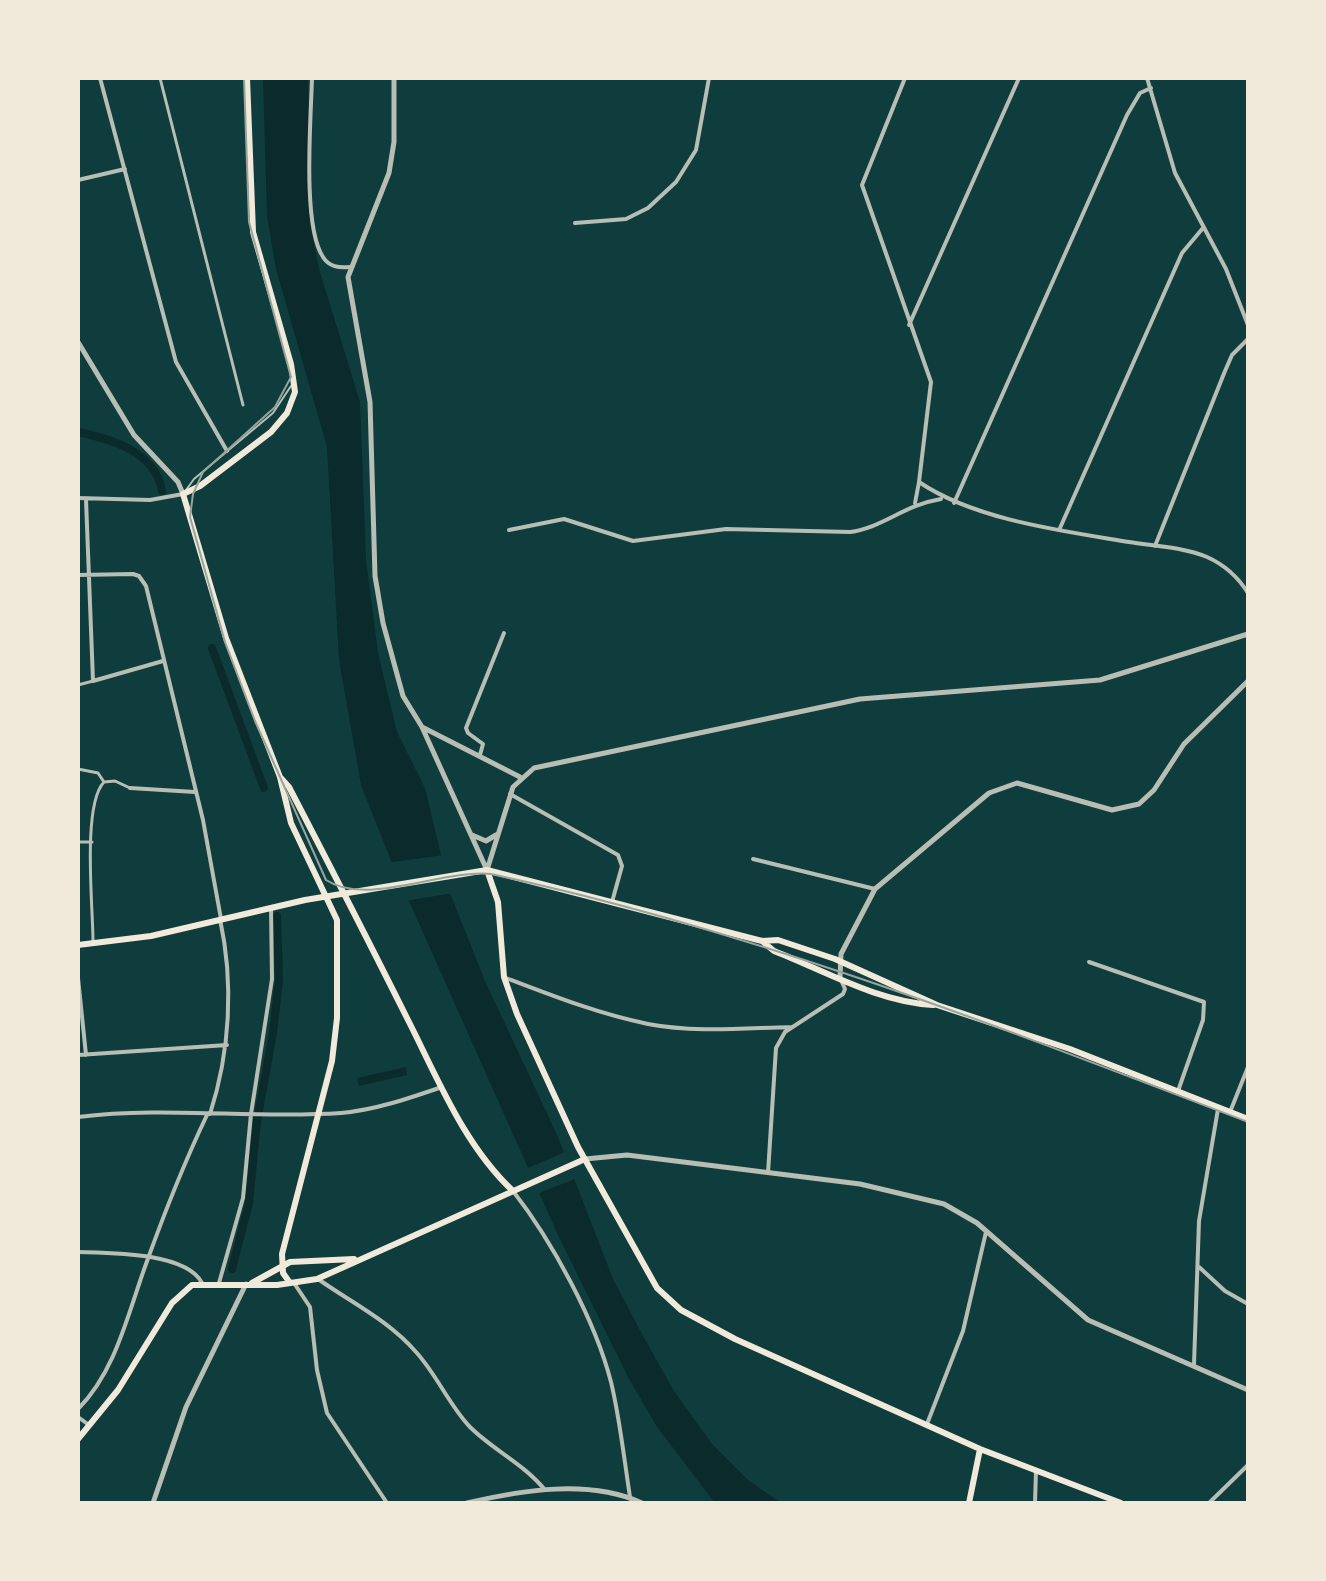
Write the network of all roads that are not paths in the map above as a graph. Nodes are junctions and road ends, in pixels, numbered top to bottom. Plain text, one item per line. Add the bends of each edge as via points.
1 (100, 78) edge
2 (160, 78) edge
3 (247, 78) edge
4 (312, 78) edge
5 (394, 78) edge
6 (709, 78) edge
7 (905, 78) edge
8 (1019, 78) edge
9 (1147, 78) edge
10 (1151, 88) junction
11 (125, 169) junction
12 (78, 180) edge
13 (575, 223) dead end
14 (1203, 228) junction
15 (350, 267) junction
16 (909, 325) junction
17 (1248, 325) edge
18 (1248, 339) edge
19 (78, 342) edge
20 (294, 376) junction
21 (243, 405) dead end
22 (227, 451) junction
23 (919, 482) junction
24 (183, 494) junction
25 (78, 498) edge
26 (944, 498) junction
27 (86, 500) junction
28 (954, 503) junction
29 (915, 504) junction
30 (1060, 528) junction
31 (509, 530) dead end
32 (1155, 546) junction
33 (78, 575) edge
34 (88, 575) junction
35 (1248, 593) edge
36 (504, 633) dead end
37 (1248, 634) edge
38 (163, 661) junction
39 (93, 681) junction
40 (1248, 681) edge
41 (78, 685) edge
42 (422, 727) junction
43 (480, 755) junction
44 (78, 769) edge
45 (280, 777) junction
46 (520, 777) junction
47 (104, 782) junction
48 (127, 786) joint
49 (196, 792) junction
50 (510, 794) junction
51 (497, 834) junction
52 (472, 835) junction
53 (78, 842) edge
54 (92, 842) junction
55 (753, 859) dead end
56 (487, 870) junction
57 (875, 889) junction
58 (345, 894) junction
59 (326, 897) junction
60 (612, 902) junction
61 (271, 907) junction
62 (221, 919) junction
63 (762, 941) junction
64 (93, 944) junction
65 (78, 945) edge
66 (839, 961) junction
67 (1089, 962) dead end
68 (504, 977) junction
69 (78, 978) edge
70 (840, 978) junction
71 (937, 1005) junction
72 (792, 1027) junction
73 (227, 1045) junction
74 (78, 1055) edge
75 (86, 1055) junction
76 (1248, 1067) edge
77 (442, 1087) junction
78 (1178, 1091) junction
79 (1219, 1108) junction
80 (1230, 1112) junction
81 (320, 1113) junction
82 (252, 1114) junction
83 (208, 1115) junction
84 (78, 1117) edge
85 (1248, 1119) edge
86 (585, 1159) junction
87 (768, 1173) junction
88 (513, 1191) junction
89 (986, 1232) junction
90 (78, 1252) edge
91 (149, 1256) junction
92 (359, 1258) junction
93 (1198, 1266) junction
94 (282, 1267) junction
95 (317, 1279) junction
96 (202, 1283) junction
97 (219, 1283) junction
98 (292, 1283) junction
99 (249, 1284) junction
100 (1248, 1304) edge
101 (1194, 1364) junction
102 (1248, 1390) edge
103 (78, 1409) edge
104 (78, 1417) edge
105 (926, 1425) junction
106 (90, 1426) junction
107 (78, 1439) edge
108 (980, 1449) junction
109 (1248, 1465) edge
110 (1036, 1470) junction
111 (545, 1490) junction
112 (630, 1497) junction
113 (153, 1503) edge
114 (387, 1503) edge
115 (467, 1503) edge
116 (642, 1503) edge
117 (969, 1503) edge
118 (1035, 1503) edge
119 (1121, 1503) edge
120 (1209, 1503) edge

1 - 11 street
2 - 21 street
3 - 20 main road via 253,232
4 - 15 street via 315,231 324,259 332,266
5 - 15 street via 389,173
6 - 13 street via 696,150 676,182 648,208 626,219
7 - 16 street via 862,180
8 - 16 street
9 - 10 street
10 - 14 street via 1175,173
10 - 28 street via 1140,93 1127,115
11 - 12 street
11 - 22 street via 176,362
14 - 17 street
14 - 30 street via 1182,253
15 - 42 street via 348,282 370,402 379,606 399,684
16 - 23 street via 931,392
18 - 32 street via 1232,355
19 - 24 street via 134,435
20 - 22 lane via 279,407
20 - 24 main road via 293,401 277,425
22 - 24 lane
23 - 26 street
23 - 29 street
24 - 27 street via 156,500
24 - 45 main road via 226,638
25 - 27 street
26 - 28 street
26 - 29 street
27 - 34 street
28 - 30 street
29 - 31 street via 866,530 850,532 726,529 633,541 564,519
30 - 32 street
32 - 35 street via 1207,557 1231,572
33 - 34 street
34 - 38 street via 133,574 143,580
34 - 39 street
36 - 43 street via 466,728 483,744
37 - 46 street via 1100,680 860,699 554,763
38 - 39 street
38 - 49 street
39 - 41 street
40 - 57 street via 1184,744 1139,804 1112,810 1026,784 1004,785
42 - 43 street
42 - 52 street
43 - 46 street
44 - 47 street via 98,773
45 - 58 main road
45 - 59 main road via 291,823
46 - 50 street
47 - 48 street
47 - 54 street via 93,810
48 - 49 street
49 - 62 street
50 - 51 street
50 - 60 street via 618,855 622,866
51 - 52 street via 486,841
51 - 56 street
52 - 56 street
53 - 54 street
54 - 64 street
55 - 57 street
56 - 58 main road
56 - 60 main road
56 - 68 main road via 498,902
57 - 66 street
58 - 59 main road
58 - 77 main road
59 - 61 main road
59 - 81 main road via 338,927 337,1018
60 - 63 main road
61 - 62 main road
61 - 82 street via 272,979
62 - 64 main road
62 - 73 street
63 - 66 main road via 778,940
63 - 70 main road
64 - 65 main road
66 - 70 street
66 - 71 main road
67 - 78 street via 1204,1002 1203,1020
68 - 72 street via 588,1009 651,1024
68 - 86 main road
69 - 75 street
70 - 71 main road via 900,1001
70 - 72 street via 843,994
71 - 78 main road
72 - 87 street via 779,1039 773,1058
73 - 75 street
73 - 83 street
74 - 75 street
76 - 80 street
77 - 81 street via 393,1103
77 - 88 main road via 476,1147
78 - 79 main road
79 - 80 main road
79 - 93 street via 1199,1221
80 - 85 main road
81 - 82 street
81 - 94 main road
82 - 83 street
82 - 97 street via 241,1211
83 - 84 street via 151,1111
83 - 91 street
86 - 87 street via 627,1155
86 - 88 main road
86 - 105 main road via 645,1270 681,1310
87 - 89 street via 908,1193 944,1204
88 - 92 main road
88 - 112 street via 550,1242 601,1353 611,1382
89 - 101 street via 1088,1320
89 - 105 street via 963,1331
90 - 91 street
91 - 96 street via 194,1272
91 - 103 street via 111,1360
92 - 94 main road via 295,1261
92 - 95 main road
93 - 100 street
93 - 101 street
94 - 98 main road
94 - 99 main road
95 - 98 main road
95 - 111 street via 401,1336 471,1427
96 - 97 main road
96 - 106 main road via 177,1298
97 - 99 main road
98 - 99 main road
98 - 114 street via 310,1307 327,1413
99 - 113 street via 186,1407
101 - 102 street
104 - 106 street
105 - 108 main road
106 - 107 main road
108 - 110 main road
108 - 117 main road
109 - 120 street
110 - 118 street
110 - 119 main road
111 - 112 street
111 - 115 street
112 - 116 street

